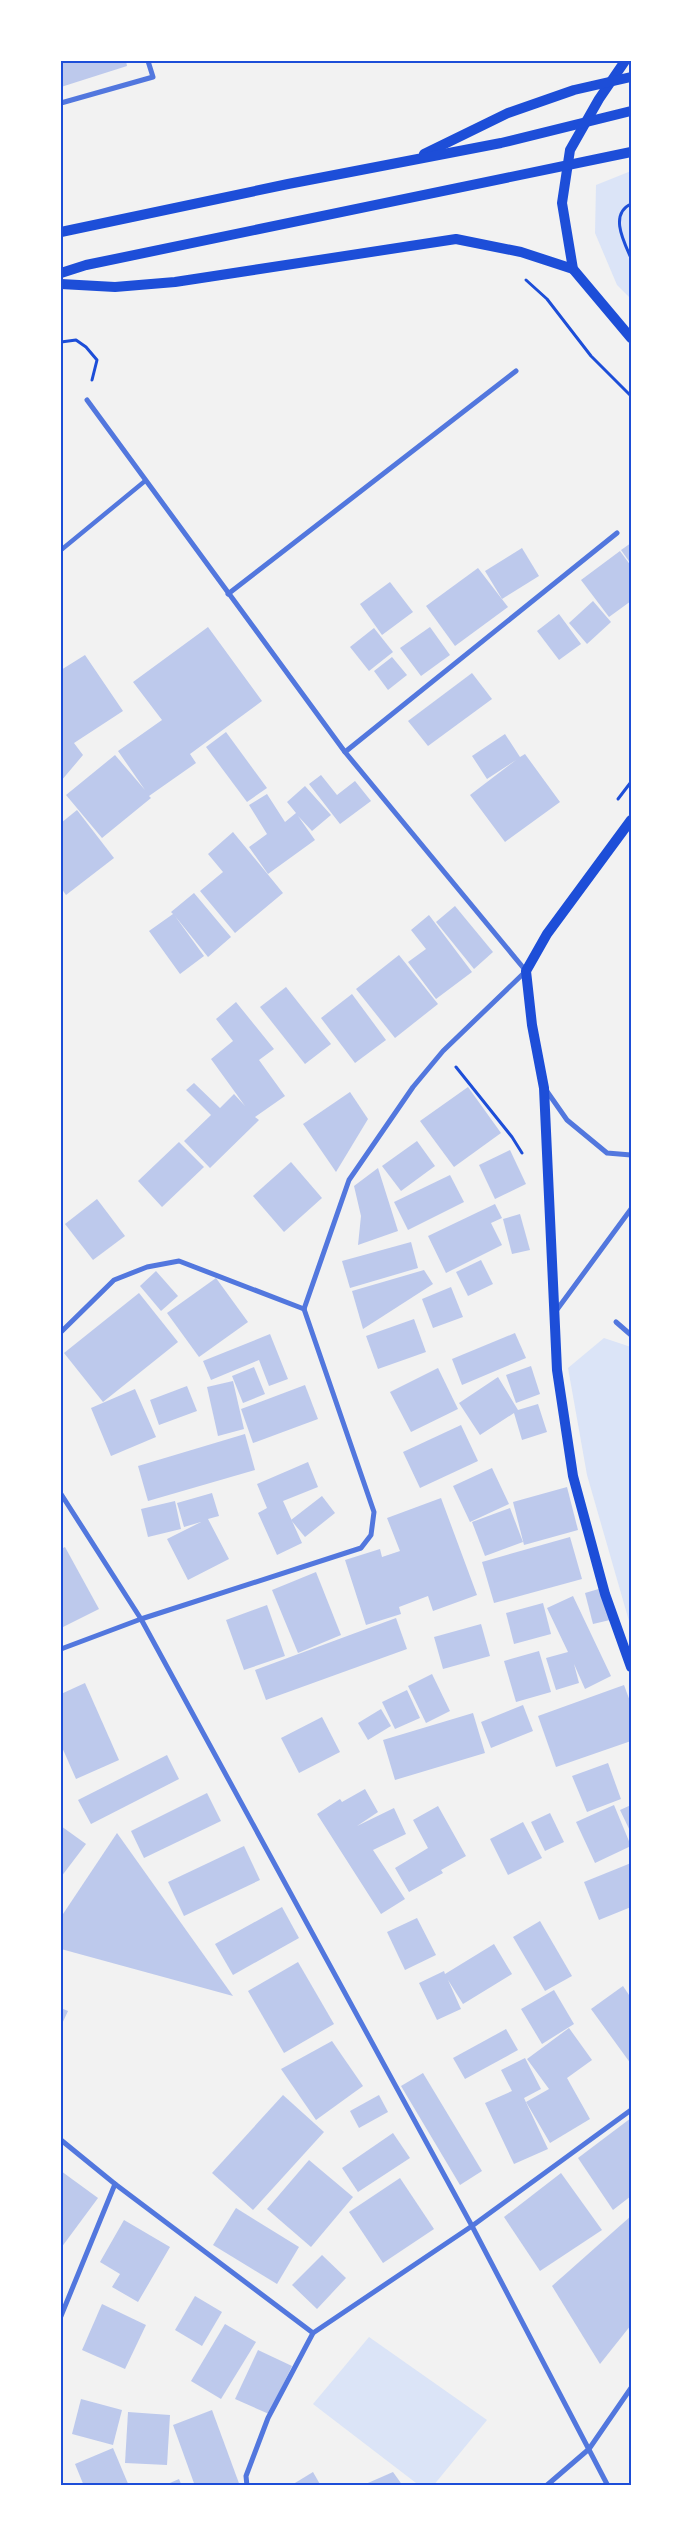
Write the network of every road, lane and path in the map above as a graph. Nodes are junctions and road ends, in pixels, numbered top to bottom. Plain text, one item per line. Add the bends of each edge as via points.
1 (148, 61) edge
2 (625, 61) edge
3 (631, 78) edge
4 (61, 103) edge
5 (631, 111) edge
6 (631, 152) edge
7 (412, 160) junction
8 (631, 204) edge
9 (61, 232) edge
10 (631, 258) edge
11 (573, 269) junction
12 (61, 273) edge
13 (519, 275) dead end
14 (61, 284) edge
15 (631, 338) edge
16 (61, 342) edge
17 (97, 360) dead end
18 (516, 371) dead end
19 (631, 396) edge
20 (87, 400) dead end
21 (144, 481) junction
22 (617, 533) dead end
23 (61, 550) edge
24 (228, 594) junction
25 (345, 752) junction
26 (631, 820) edge
27 (526, 971) junction
28 (443, 1051) junction
29 (544, 1088) junction
30 (522, 1154) dead end
31 (631, 1155) edge
32 (631, 1209) edge
33 (304, 1309) junction
34 (555, 1313) junction
35 (616, 1322) dead end
36 (61, 1332) edge
37 (631, 1335) edge
38 (61, 1494) edge
39 (141, 1619) junction
40 (61, 1649) edge
41 (631, 1667) edge
42 (631, 2110) edge
43 (61, 2140) edge
44 (115, 2184) junction
45 (472, 2226) junction
46 (61, 2316) edge
47 (313, 2333) junction
48 (631, 2388) edge
49 (589, 2449) junction
50 (247, 2486) edge
51 (546, 2486) edge
52 (608, 2486) edge

1 - 4 street via 153,77
2 - 11 main road via 570,150 562,203
3 - 7 main road via 574,90 508,113
5 - 7 main road via 501,143
6 - 12 main road via 86,265
7 - 9 main road
8 - 10 path via 619,218 620,232
11 - 14 main road via 521,252 456,238 174,282 115,286
11 - 15 main road
13 - 19 path via 547,300 591,356
16 - 17 path via 76,340
18 - 24 street
20 - 21 street
21 - 23 street
21 - 24 street
22 - 25 street
24 - 25 street
25 - 27 street
26 - 27 main road via 547,934
27 - 28 street
27 - 29 main road
28 - 30 path
28 - 33 street via 413,1087 349,1180
29 - 31 street via 568,1120 607,1153
29 - 34 main road
32 - 34 street
33 - 36 street via 179,1261 147,1267 114,1280
33 - 39 street via 374,1512 371,1535 361,1548
34 - 41 main road via 557,1370 573,1476 605,1594
35 - 37 street
38 - 39 street
39 - 40 street
39 - 45 street
42 - 45 street
43 - 44 street
44 - 46 street
44 - 47 street
45 - 47 street
45 - 49 street
47 - 50 street via 268,2418 246,2476
48 - 49 street
49 - 51 street
49 - 52 street

